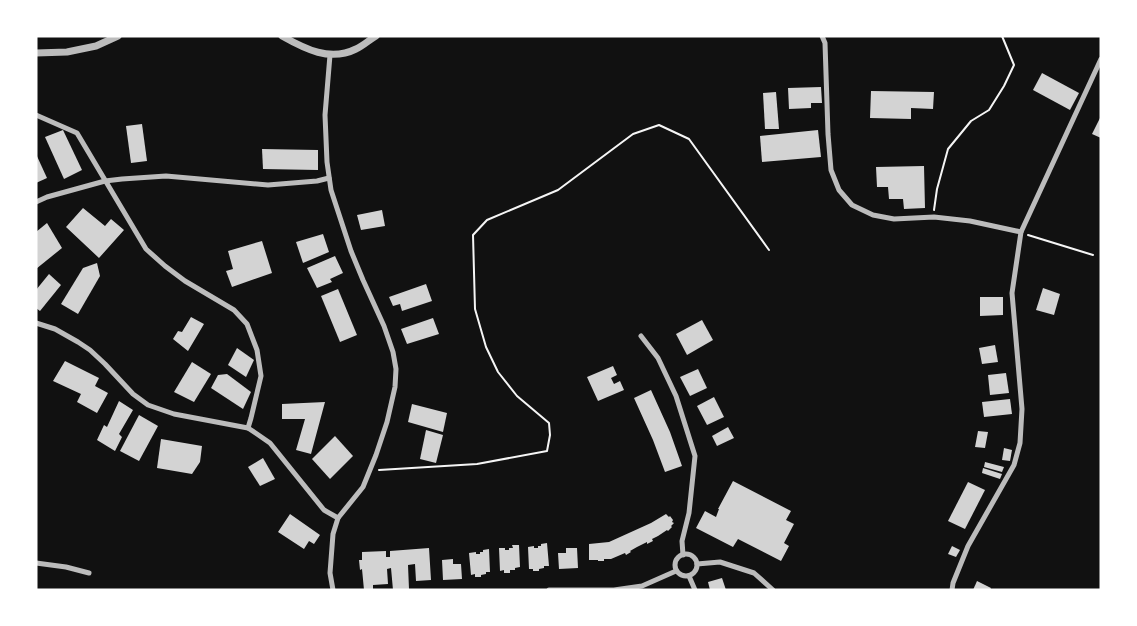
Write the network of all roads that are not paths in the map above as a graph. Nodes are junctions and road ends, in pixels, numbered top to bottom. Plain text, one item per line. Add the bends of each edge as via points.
1 (118, 36) edge
2 (282, 36) edge
3 (376, 36) edge
4 (822, 36) edge
5 (36, 53) edge
6 (330, 55) junction
7 (1101, 59) edge
8 (36, 115) edge
9 (329, 178) junction
10 (105, 181) junction
11 (36, 202) edge
12 (1021, 232) junction
13 (36, 323) edge
14 (641, 336) dead end
15 (248, 428) junction
16 (338, 518) junction
17 (683, 555) junction
18 (36, 563) edge
19 (697, 564) junction
20 (676, 571) junction
21 (89, 573) dead end
22 (689, 576) junction
23 (555, 589) edge
24 (333, 590) edge
25 (549, 590) edge
26 (695, 590) edge
27 (772, 590) edge
28 (952, 590) edge

1 - 5 street via 96,46 67,52
2 - 6 street via 316,53
3 - 6 street via 356,49
4 - 12 street via 825,43 831,170 839,190 852,204 873,215 894,219 934,217
6 - 9 street via 325,115
7 - 12 street
8 - 10 street via 77,133
9 - 10 street via 268,185 166,176
9 - 16 street via 351,251 384,326 396,369 387,422 370,470 363,487
10 - 11 street
10 - 15 street via 146,249 185,281 234,310 247,324 257,350 261,376
12 - 28 street via 1012,293 1022,409 1020,443 1014,466 968,546
13 - 15 street via 55,329 90,350 148,405 174,414
14 - 17 street via 658,358 676,396 695,456 689,513 682,541
15 - 16 street via 270,442 324,510
16 - 24 street via 333,534 330,573
17 - 19 street via 690,555
17 - 20 street via 675,561
18 - 21 street
19 - 22 street via 695,572
19 - 27 street via 720,562 754,573
20 - 22 street via 682,576
20 - 23 street via 642,586 614,590
22 - 26 street
23 - 25 street

